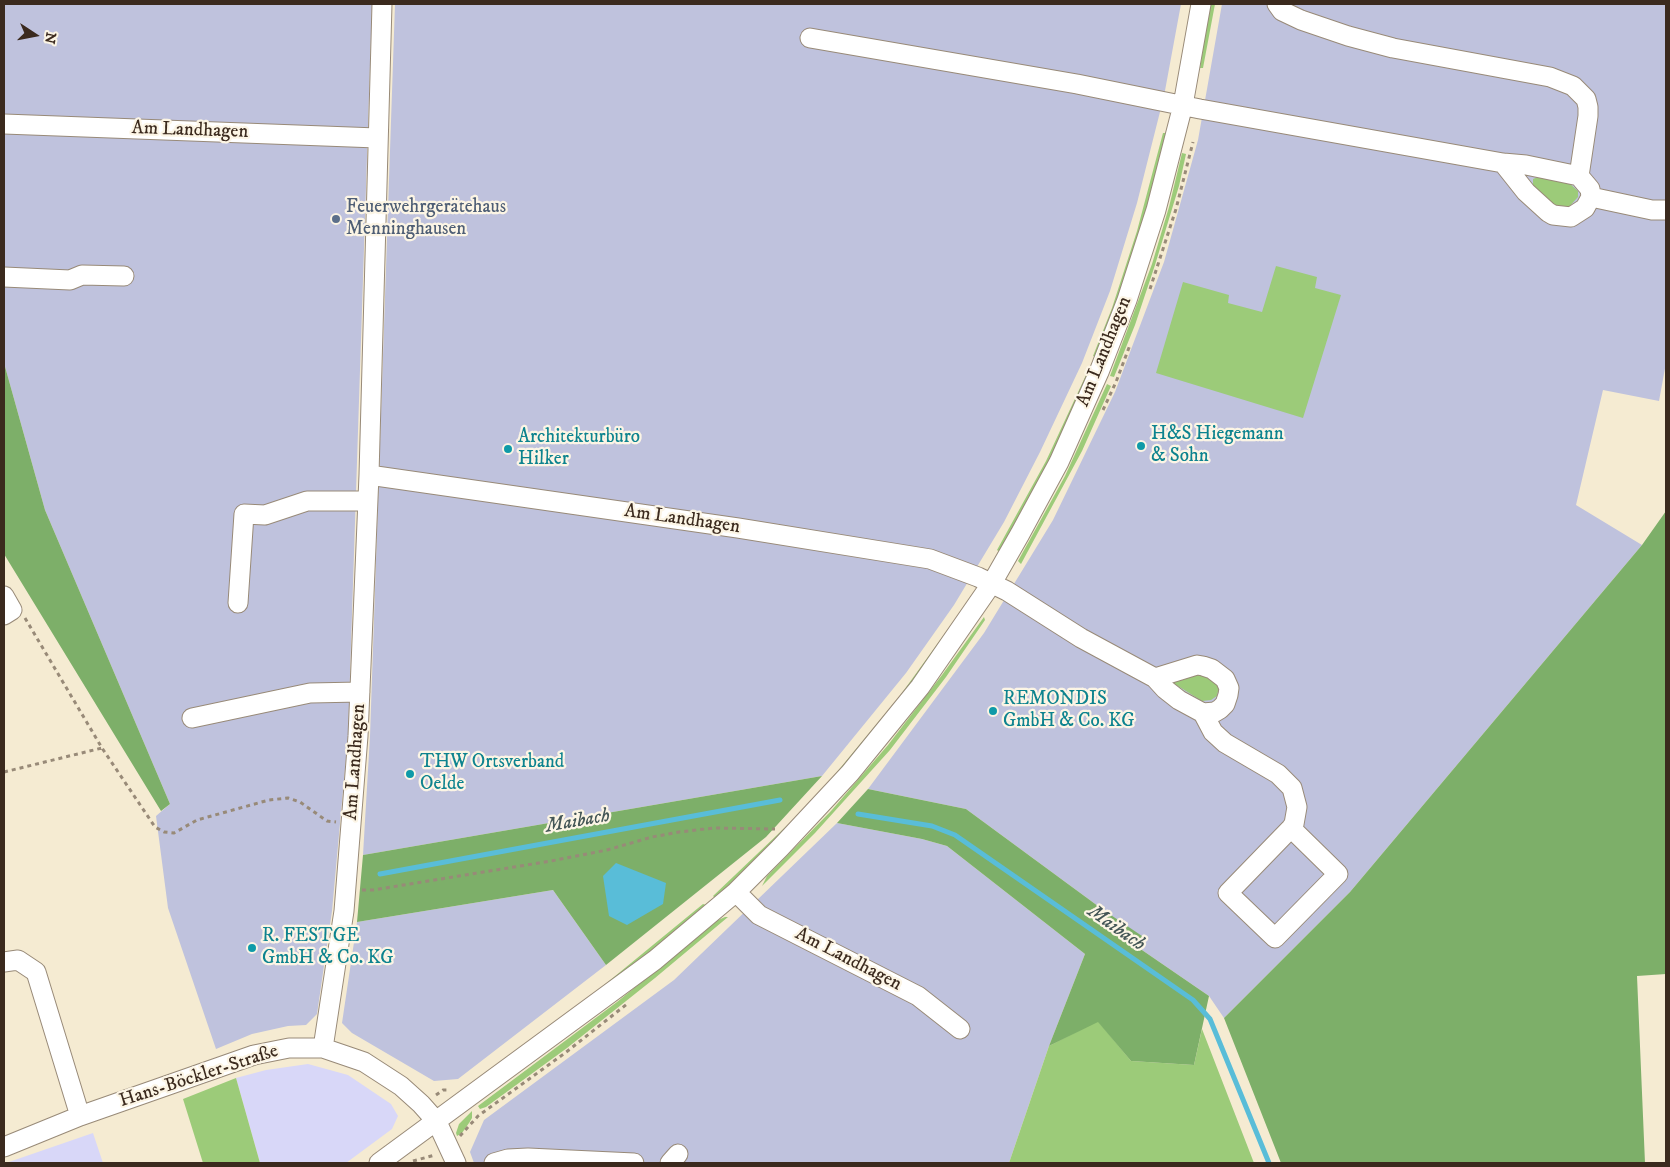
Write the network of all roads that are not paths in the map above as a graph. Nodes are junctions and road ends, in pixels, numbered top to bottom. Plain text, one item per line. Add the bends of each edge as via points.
1 (382, 4) edge
2 (1200, 4) edge
3 (1277, 4) edge
4 (810, 38) dead end
5 (1183, 106) junction
6 (4, 124) edge
7 (377, 138) junction
8 (1503, 163) junction
9 (1579, 176) junction
10 (1591, 197) junction
11 (1666, 210) edge
12 (124, 276) dead end
13 (4, 278) edge
14 (369, 475) junction
15 (368, 502) junction
16 (992, 584) junction
17 (238, 604) dead end
18 (1155, 678) junction
19 (360, 692) junction
20 (1203, 713) junction
21 (192, 718) dead end
22 (1291, 828) junction
23 (736, 892) junction
24 (4, 962) edge
25 (960, 1029) dead end
26 (323, 1048) junction
27 (80, 1116) junction
28 (437, 1122) junction
29 (4, 1147) edge
30 (379, 1163) edge
31 (456, 1163) edge
32 (494, 1163) edge
33 (634, 1163) edge

1 - 7 street, Am Landhagen
2 - 5 street, Am Landhagen
3 - 9 street via 1282,11 1301,20 1348,36 1393,48 1550,77 1573,86 1586,99 1588,108
4 - 5 street via 1077,84
5 - 8 street
5 - 16 street, Am Landhagen via 1156,210 1127,300 1099,372 1059,462
6 - 7 street, Am Landhagen
7 - 14 street, Am Landhagen
8 - 9 street
8 - 10 street via 1526,192 1553,214 1571,216 1585,208
9 - 10 street via 1590,189
10 - 11 street
12 - 13 street via 82,275 70,280
14 - 15 street, Am Landhagen
14 - 16 street, Am Landhagen via 882,550 930,559
15 - 17 street via 307,502 265,515 244,514
15 - 19 street, Am Landhagen
16 - 18 street, Am Landhagen
16 - 23 street, Am Landhagen via 920,687 850,773
18 - 20 street, Am Landhagen via 1179,700
18 - 20 street via 1197,665 1219,673 1229,688 1225,704 1215,712
19 - 21 street via 310,693
19 - 26 street, Am Landhagen via 346,889
20 - 22 street via 1213,732 1224,743 1278,774 1292,788 1297,807
22 - 22 street via 1228,893 1275,938 1338,874
23 - 25 street, Am Landhagen via 759,915 918,996
23 - 28 street, Am Landhagen via 655,960
24 - 27 street via 18,960 36,972
26 - 27 street, Hans-Böckler-Straße via 289,1048 254,1055
26 - 28 street, Hans-Böckler-Straße via 364,1062 400,1086
27 - 29 street, Hans-Böckler-Straße
28 - 30 street, Am Landhagen
28 - 31 street
32 - 33 street via 528,1158

